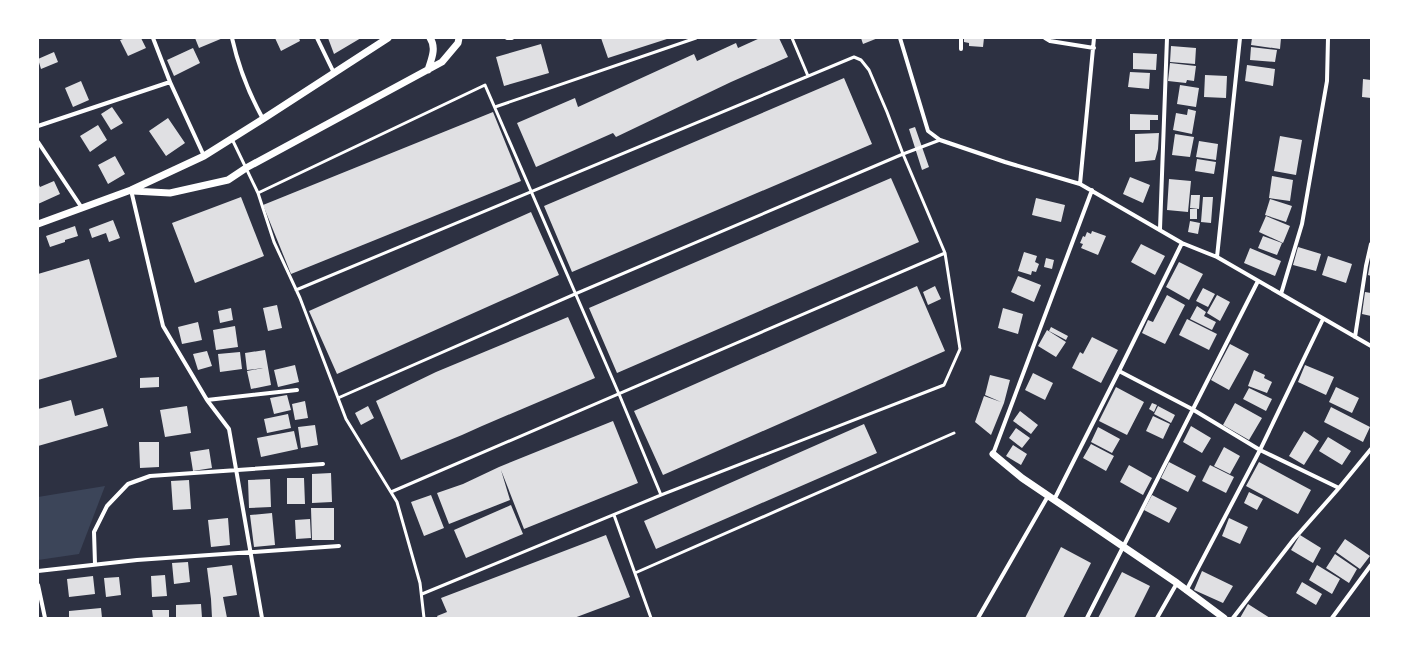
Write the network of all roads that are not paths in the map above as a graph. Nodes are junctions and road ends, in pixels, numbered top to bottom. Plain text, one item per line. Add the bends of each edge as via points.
1 (153, 38) edge
2 (232, 38) edge
3 (317, 38) edge
4 (388, 38) edge
5 (430, 38) edge
6 (459, 38) edge
7 (507, 38) edge
8 (512, 38) edge
9 (696, 38) edge
10 (792, 38) edge
11 (900, 38) edge
12 (961, 38) edge
13 (1045, 38) edge
14 (1094, 38) edge
15 (1167, 38) edge
16 (1240, 38) edge
17 (1328, 38) edge
18 (1094, 48) junction
19 (961, 49) dead end
20 (428, 70) junction
21 (334, 73) junction
22 (808, 76) junction
23 (170, 82) junction
24 (495, 107) junction
25 (263, 119) junction
26 (38, 126) edge
27 (232, 139) junction
28 (940, 140) junction
29 (38, 142) edge
30 (903, 154) junction
31 (204, 156) junction
32 (246, 168) junction
33 (1080, 184) junction
34 (131, 190) junction
35 (1092, 190) junction
36 (532, 192) junction
37 (258, 193) junction
38 (82, 208) junction
39 (38, 224) edge
40 (1160, 229) junction
41 (1182, 243) junction
42 (1371, 244) edge
43 (945, 252) junction
44 (1217, 257) junction
45 (1258, 281) junction
46 (296, 290) junction
47 (575, 294) junction
48 (1281, 294) junction
49 (1323, 319) junction
50 (1355, 337) junction
51 (1371, 346) edge
52 (1119, 371) junction
53 (297, 390) dead end
54 (618, 394) junction
55 (338, 398) junction
56 (207, 400) junction
57 (1192, 409) junction
58 (954, 433) dead end
59 (1371, 449) edge
60 (1260, 450) junction
61 (993, 454) joint
62 (324, 464) dead end
63 (236, 470) junction
64 (1339, 488) junction
65 (391, 492) junction
66 (661, 495) junction
67 (1051, 498) junction
68 (614, 515) junction
69 (339, 546) dead end
70 (1122, 546) junction
71 (250, 552) junction
72 (95, 564) junction
73 (1371, 565) edge
74 (38, 571) edge
75 (635, 572) junction
76 (1177, 583) junction
77 (38, 585) edge
78 (1186, 591) junction
79 (422, 594) junction
80 (651, 617) edge
81 (45, 618) edge
82 (262, 618) edge
83 (424, 618) edge
84 (645, 618) edge
85 (978, 618) edge
86 (1087, 618) edge
87 (1158, 618) edge
88 (1224, 618) edge
89 (1233, 618) edge
90 (1332, 618) edge

1 - 23 street
2 - 25 street via 244,79
3 - 21 street
4 - 21 street
5 - 20 street via 433,56
6 - 20 street via 458,43 442,62
7 - 8 street
9 - 24 lane
10 - 22 lane
11 - 28 street via 928,131
12 - 19 street
13 - 18 street
14 - 18 street
15 - 40 street
16 - 44 street
17 - 48 street via 1327,81 1302,224
18 - 33 street
20 - 32 street
21 - 25 street
22 - 30 lane via 854,57 861,60 869,70
22 - 36 lane
23 - 26 street
23 - 31 street
24 - 36 lane
24 - 37 lane via 485,85
25 - 27 street
27 - 31 street
27 - 32 lane
28 - 30 lane
28 - 33 street
29 - 38 street
30 - 43 lane
30 - 47 lane
31 - 34 street
32 - 34 street via 228,180 170,193
32 - 37 lane
33 - 35 street
34 - 38 street
34 - 56 street via 164,326
35 - 40 street
35 - 61 street
36 - 46 lane
36 - 47 lane
37 - 46 lane via 274,242
38 - 39 street
40 - 41 street
41 - 44 street
41 - 52 street
42 - 50 street
43 - 54 lane
43 - 66 lane via 960,350 944,385
44 - 45 street
45 - 48 street
45 - 57 street
46 - 55 lane
47 - 54 lane
47 - 55 lane
48 - 49 street
49 - 50 street
49 - 60 street
50 - 51 street
52 - 57 street
52 - 67 street
53 - 56 street
54 - 65 lane
54 - 66 lane
55 - 65 lane via 346,419
56 - 63 street via 229,429
57 - 60 street
57 - 70 street
58 - 75 lane
59 - 64 street
60 - 64 street
60 - 78 street
61 - 67 street
62 - 63 street
63 - 71 street
63 - 72 street via 150,476 128,484 107,506 94,532
64 - 89 street via 1294,539
65 - 79 lane via 397,502
66 - 68 lane
67 - 70 street
67 - 85 street
68 - 75 lane
68 - 79 lane
69 - 71 street
70 - 76 street
70 - 86 street
71 - 72 street
71 - 82 street
72 - 74 street
73 - 90 street
75 - 80 lane
76 - 78 street
76 - 87 street
77 - 81 street
78 - 88 street
79 - 83 lane
80 - 84 lane

